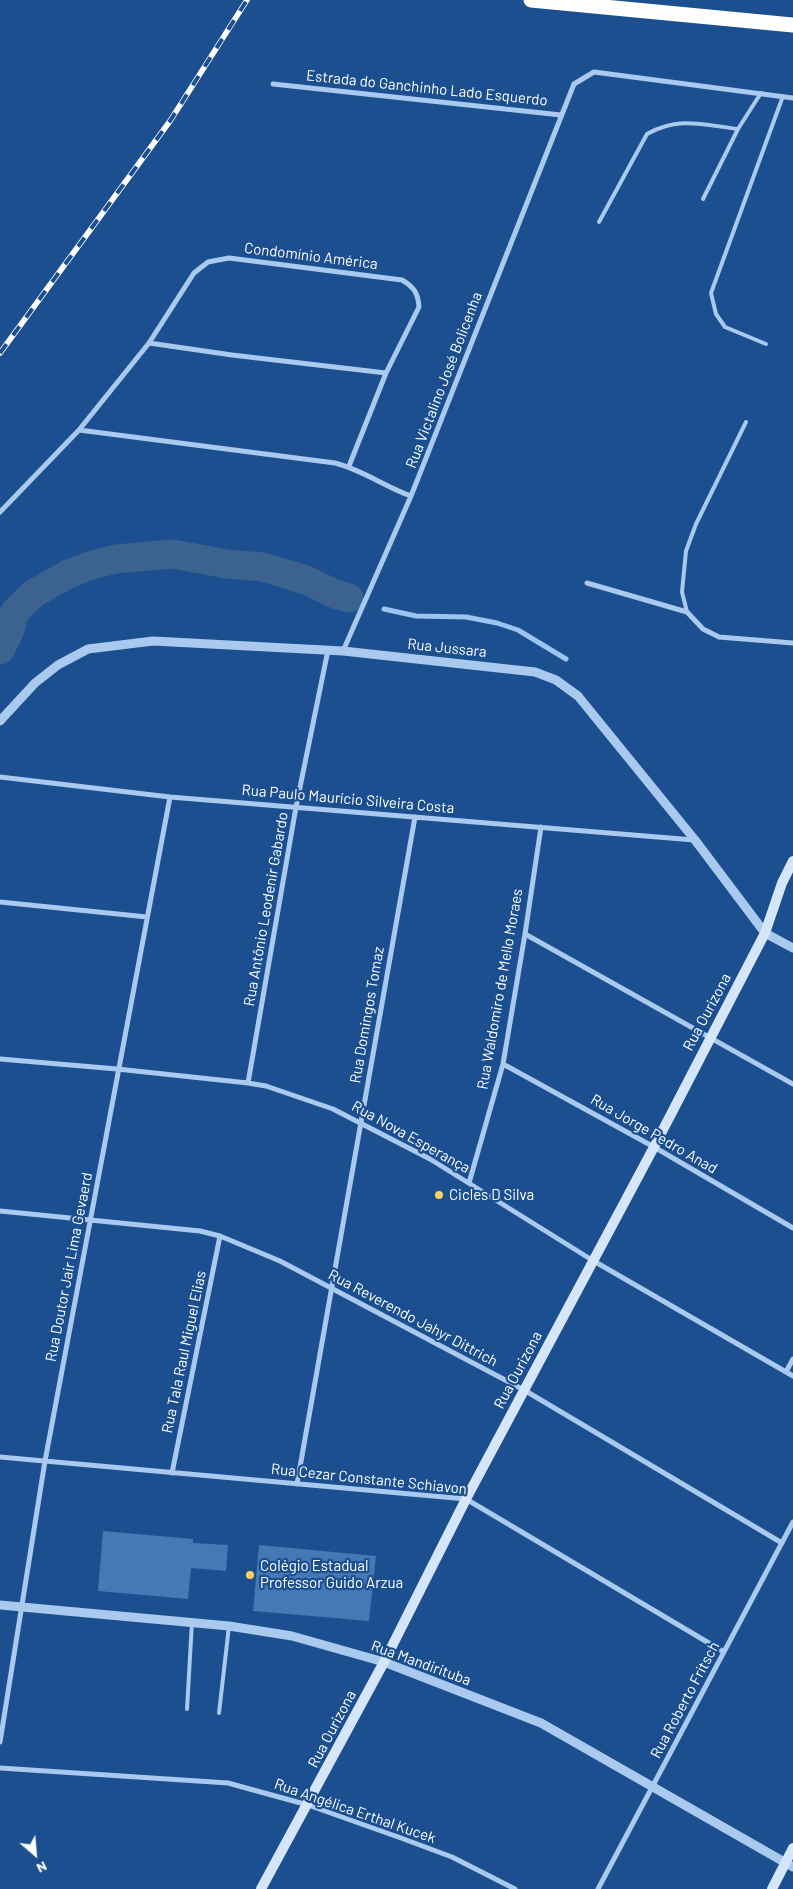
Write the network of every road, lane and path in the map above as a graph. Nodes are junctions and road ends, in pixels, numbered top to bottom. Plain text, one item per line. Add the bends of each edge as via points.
1 (531, 0) edge
2 (793, 25) edge
3 (273, 84) dead end
4 (761, 93) junction
5 (783, 96) junction
6 (793, 98) edge
7 (561, 115) junction
8 (738, 129) junction
9 (703, 198) dead end
10 (599, 222) dead end
11 (149, 343) junction
12 (766, 344) dead end
13 (386, 373) junction
14 (746, 422) dead end
15 (79, 430) junction
16 (350, 466) junction
17 (411, 496) junction
18 (0, 512) edge
19 (588, 583) dead end
20 (687, 612) junction
21 (793, 643) edge
22 (328, 650) junction
23 (343, 651) junction
24 (0, 721) edge
25 (0, 778) edge
26 (170, 797) junction
27 (296, 806) junction
28 (415, 816) junction
29 (540, 827) junction
30 (695, 840) junction
31 (793, 861) edge
32 (0, 902) edge
33 (147, 917) junction
34 (765, 933) junction
35 (525, 934) junction
36 (793, 948) edge
37 (710, 1038) junction
38 (0, 1059) edge
39 (503, 1064) junction
40 (117, 1069) junction
41 (248, 1083) junction
42 (793, 1084) edge
43 (361, 1123) junction
44 (654, 1148) junction
45 (469, 1184) junction
46 (0, 1211) edge
47 (91, 1220) junction
48 (793, 1228) edge
49 (220, 1236) junction
50 (592, 1260) junction
51 (332, 1289) junction
52 (793, 1359) edge
53 (786, 1372) junction
54 (793, 1376) edge
55 (524, 1390) junction
56 (0, 1457) edge
57 (45, 1461) junction
58 (172, 1472) junction
59 (297, 1484) junction
60 (466, 1499) junction
61 (793, 1522) edge
62 (782, 1543) junction
63 (0, 1606) edge
64 (21, 1607) junction
65 (192, 1622) junction
66 (229, 1626) junction
67 (724, 1652) junction
68 (384, 1662) junction
69 (187, 1709) dead end
70 (219, 1713) dead end
71 (0, 1742) edge
72 (0, 1768) edge
73 (654, 1787) junction
74 (308, 1805) junction
75 (793, 1848) edge
76 (789, 1865) edge
77 (261, 1889) edge
78 (515, 1889) edge
79 (598, 1889) edge
80 (772, 1889) edge

1 - 2 highway
3 - 7 street, Estrada do Ganchinho Lado Esquerdo
4 - 5 street, Estrada do Ganchinho Lado Esquerdo
4 - 7 street, Estrada do Ganchinho Lado Esquerdo via 594,72 574,84
4 - 8 lane
5 - 6 street, Estrada do Ganchinho Lado Esquerdo
5 - 12 lane via 711,293 716,314 725,326
7 - 17 street, Rua Victalino José Bolicenha
8 - 9 lane
8 - 10 lane via 680,122 647,134
11 - 13 street
11 - 13 street, Condomínio América via 194,273 208,262 229,258 402,280 411,285 419,296 419,307
11 - 15 street, Condomínio América
13 - 16 street, Condomínio América
14 - 20 lane via 686,551 682,592
15 - 16 street
15 - 18 street, Condomínio América
16 - 17 street
17 - 23 street, Rua Victalino José Bolicenha
19 - 20 street
20 - 21 street via 703,629 719,637
22 - 23 street, Rua Jussara
22 - 24 street, Rua Jussara via 153,641 88,650 58,665 35,683
22 - 27 street, Rua Antônio Leodenir Gabardo
23 - 30 street, Rua Jussara via 535,672 556,680 578,696
25 - 26 street, Rua Paulo Maurício Silveira Costa
26 - 27 street, Rua Paulo Maurício Silveira Costa
26 - 33 street, Rua Doutor Jair Lima Gevaerd
27 - 28 street, Rua Paulo Maurício Silveira Costa
27 - 41 street, Rua Antônio Leodenir Gabardo
28 - 29 street, Rua Paulo Maurício Silveira Costa
28 - 43 street, Rua Domingos Tomaz
29 - 30 street, Rua Paulo Maurício Silveira Costa
29 - 35 street, Rua Waldomiro de Mello Moraes
30 - 34 street, Rua Jussara
31 - 34 main road, Rua Ourizona
32 - 33 street
33 - 40 street, Rua Doutor Jair Lima Gevaerd
34 - 36 street, Rua Jussara
34 - 37 main road, Rua Ourizona
35 - 37 street
35 - 39 street, Rua Waldomiro de Mello Moraes
37 - 42 street
37 - 44 main road, Rua Ourizona
38 - 40 street, Rua Nova Esperança
39 - 44 street, Rua Jorge Pedro Anad
39 - 45 street, Rua Waldomiro de Mello Moraes
40 - 41 street, Rua Nova Esperança
40 - 47 street, Rua Doutor Jair Lima Gevaerd
41 - 43 street, Rua Nova Esperança via 333,1109
43 - 45 street, Rua Nova Esperança via 430,1159
43 - 51 street, Rua Domingos Tomaz
44 - 48 street, Rua Jorge Pedro Anad
44 - 50 main road, Rua Ourizona
45 - 50 street, Rua Nova Esperança
46 - 47 street, Rua Reverendo Jahyr Dittrich
47 - 49 street, Rua Reverendo Jahyr Dittrich via 200,1231
47 - 57 street, Rua Doutor Jair Lima Gevaerd
49 - 51 street, Rua Reverendo Jahyr Dittrich via 280,1261
49 - 58 street, Rua Tala Raul Miguel Elias
50 - 53 street, Rua Nova Esperança
50 - 55 main road, Rua Ourizona
51 - 55 street, Rua Reverendo Jahyr Dittrich
51 - 59 street, Rua Domingos Tomaz
52 - 53 street
53 - 54 street, Rua Nova Esperança
55 - 60 main road, Rua Ourizona
55 - 62 street, Rua Reverendo Jahyr Dittrich
56 - 57 street, Rua Cezar Constante Schiavon
57 - 58 street, Rua Cezar Constante Schiavon
57 - 64 street, Rua Doutor Jair Lima Gevaerd
58 - 59 street, Rua Cezar Constante Schiavon
59 - 60 street, Rua Cezar Constante Schiavon
60 - 67 street, Rua Cezar Constante Schiavon
60 - 68 main road, Rua Ourizona
61 - 62 street, Rua Roberto Fritsch
62 - 67 street, Rua Roberto Fritsch
63 - 64 street, Rua Mandirituba
64 - 65 street, Rua Mandirituba
64 - 71 street, Rua Doutor Jair Lima Gevaerd
65 - 66 street, Rua Mandirituba
65 - 69 lane
66 - 68 street, Rua Mandirituba via 292,1636
66 - 70 lane
67 - 73 street, Rua Roberto Fritsch
68 - 73 street, Rua Mandirituba via 541,1723
68 - 74 main road, Rua Ourizona
72 - 74 street, Rua Angélica Erthal Kucek via 228,1783
73 - 76 street, Rua Mandirituba
73 - 79 street, Rua Roberto Fritsch
74 - 77 main road, Rua Ourizona
74 - 78 street, Rua Angélica Erthal Kucek via 452,1857
75 - 76 main road
76 - 80 main road

